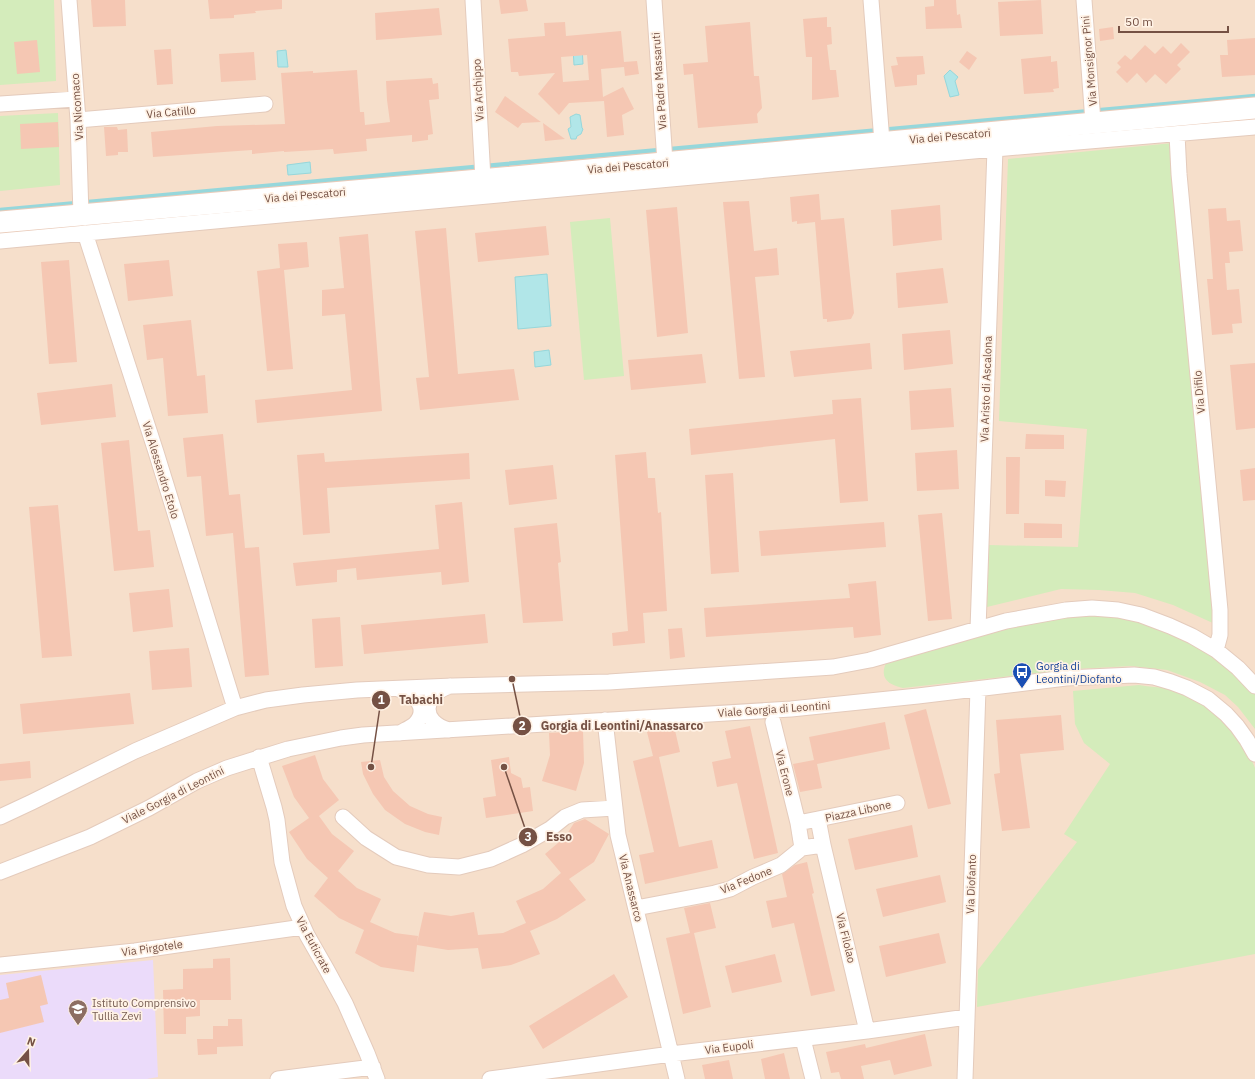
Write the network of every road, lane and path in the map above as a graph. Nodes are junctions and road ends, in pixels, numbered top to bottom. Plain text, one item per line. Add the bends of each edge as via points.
1 (70, 0) edge
2 (473, 0) edge
3 (654, 0) edge
4 (871, 0) edge
5 (1084, 0) edge
6 (76, 98) junction
7 (0, 104) edge
8 (265, 104) dead end
9 (1255, 108) edge
10 (1093, 113) junction
11 (78, 120) junction
12 (1255, 127) edge
13 (1177, 134) junction
14 (881, 137) junction
15 (995, 149) junction
16 (664, 153) junction
17 (483, 176) junction
18 (82, 213) junction
19 (0, 222) edge
20 (0, 240) edge
21 (978, 629) junction
22 (1216, 650) junction
23 (452, 686) junction
24 (1255, 686) edge
25 (395, 688) junction
26 (978, 690) junction
27 (235, 708) junction
28 (605, 720) junction
29 (773, 722) dead end
30 (453, 730) junction
31 (399, 733) junction
32 (1255, 754) edge
33 (259, 757) junction
34 (897, 803) dead end
35 (615, 808) junction
36 (0, 817) edge
37 (343, 817) dead end
38 (818, 819) junction
39 (798, 823) junction
40 (823, 845) junction
41 (802, 848) junction
42 (0, 872) edge
43 (636, 908) junction
44 (303, 927) junction
45 (0, 965) edge
46 (967, 1017) junction
47 (868, 1031) junction
48 (803, 1039) junction
49 (671, 1054) junction
50 (375, 1073) edge
51 (278, 1079) edge
52 (490, 1079) edge
53 (677, 1079) edge
54 (813, 1079) edge
55 (964, 1079) edge

1 - 6 street, Via Nicomaco
2 - 17 street, Via Archippo
3 - 16 street, Via Padre Massaruti
4 - 14 street
5 - 10 street, Via Monsignor Pini
6 - 7 street
6 - 11 street, Via Nicomaco
8 - 11 street, Via Catillo
9 - 10 street, Via dei Pescatori
10 - 14 street, Via dei Pescatori
11 - 18 street, Via Nicomaco
12 - 13 street, Via dei Pescatori
13 - 15 street, Via dei Pescatori
13 - 22 street, Via Difilo via 1178,174 1220,610 1220,635
14 - 16 street, Via dei Pescatori
15 - 18 street, Via dei Pescatori
15 - 21 street, Via Aristo di Ascalona
16 - 17 street, Via dei Pescatori
17 - 18 street, Via dei Pescatori
18 - 19 street, Via dei Pescatori
18 - 20 street, Via dei Pescatori
18 - 27 street, Via Alessandro Etolo
21 - 22 street via 1066,610 1109,609 1141,615 1170,626
21 - 23 street via 870,660 833,667 609,682
22 - 24 street
23 - 25 street
23 - 30 street via 434,694 428,709 433,722 439,727
25 - 27 street via 303,695
25 - 31 street via 406,691 416,698 421,711 416,724
26 - 28 street, Viale Gorgia di Leontini via 791,709
26 - 32 street, Viale Gorgia di Leontini via 1090,676 1154,677 1187,688 1214,704 1237,726
26 - 46 street, Via Diofanto
27 - 36 street via 135,751
28 - 30 street, Viale Gorgia di Leontini
28 - 35 street, Via Anassarco
29 - 39 street, Via Erone
30 - 31 street, Viale Gorgia di Leontini
31 - 33 street, Viale Gorgia di Leontini via 341,738
33 - 42 street, Viale Gorgia di Leontini via 197,781 80,842
33 - 44 street, Via Euticrate via 276,813 284,872
34 - 38 street, Piazza Libone
35 - 37 street via 582,810 564,817 550,829 522,845 491,858 459,867 428,865 396,857 366,838
35 - 43 street, Via Anassarco via 618,835
38 - 39 street, Piazza Libone
38 - 40 street, Piazza Libone
39 - 41 street
40 - 41 street
40 - 47 street, Via Filolao
41 - 43 street, Via Fedone via 781,865 730,889
43 - 49 street, Via Anassarco
44 - 45 street, Via Pirgotele via 135,951
44 - 50 street, Via Euticrate via 341,995
46 - 47 street, Via Eupoli
46 - 55 street, Via Diofanto
47 - 48 street, Via Eupoli
48 - 49 street, Via Eupoli
48 - 54 street
49 - 52 street, Via Eupoli
49 - 53 street, Via Anassarco
50 - 51 street

